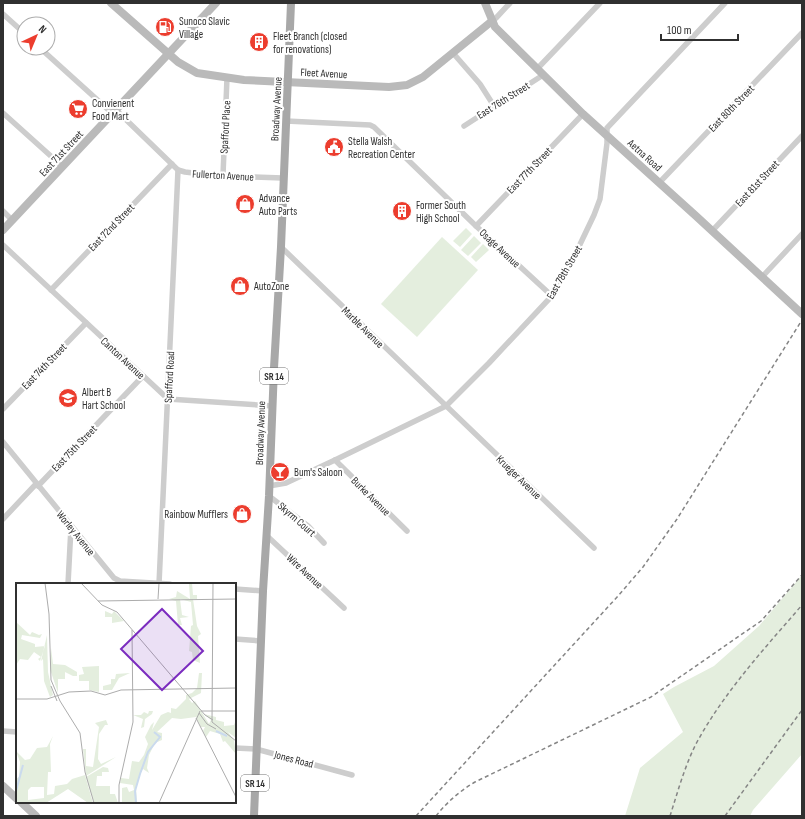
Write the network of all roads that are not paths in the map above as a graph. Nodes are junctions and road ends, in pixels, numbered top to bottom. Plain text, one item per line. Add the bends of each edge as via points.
1 (111, 3) edge
2 (216, 3) edge
3 (291, 3) edge
4 (485, 3) edge
5 (510, 3) edge
6 (600, 3) edge
7 (725, 3) edge
8 (3, 14) edge
9 (492, 21) junction
10 (16, 26) edge
11 (802, 33) edge
12 (453, 53) junction
13 (169, 54) junction
14 (49, 56) edge
15 (540, 72) junction
16 (227, 78) junction
17 (288, 83) junction
18 (494, 106) junction
19 (115, 112) junction
20 (3, 113) edge
21 (583, 114) junction
22 (286, 121) junction
23 (464, 126) dead end
24 (606, 134) junction
25 (802, 136) edge
26 (172, 164) junction
27 (63, 167) junction
28 (178, 170) junction
29 (223, 175) junction
30 (283, 178) junction
31 (659, 183) junction
32 (3, 211) edge
33 (12, 220) junction
34 (476, 226) junction
35 (3, 230) edge
36 (712, 231) junction
37 (802, 234) edge
38 (3, 245) edge
39 (281, 247) junction
40 (762, 277) junction
41 (51, 290) junction
42 (552, 296) junction
43 (802, 314) edge
44 (86, 323) junction
45 (143, 376) junction
46 (168, 399) junction
47 (272, 406) junction
48 (446, 406) junction
49 (3, 410) edge
50 (3, 442) edge
51 (335, 460) junction
52 (37, 485) junction
53 (269, 486) junction
54 (269, 496) junction
55 (3, 520) edge
56 (71, 527) junction
57 (407, 531) dead end
58 (266, 535) junction
59 (324, 543) dead end
60 (594, 548) dead end
61 (68, 583) edge
62 (145, 583) edge
63 (159, 583) edge
64 (236, 589) edge
65 (263, 591) junction
66 (344, 608) dead end
67 (236, 639) edge
68 (261, 641) junction
69 (3, 731) edge
70 (16, 732) edge
71 (236, 748) edge
72 (256, 749) junction
73 (352, 775) dead end
74 (3, 786) edge
75 (16, 798) edge
76 (22, 803) edge
77 (36, 816) edge
78 (254, 816) edge

1 - 13 street, Fleet Avenue
2 - 13 street, East 71st Street
3 - 17 main road, Broadway Avenue / SR 14
4 - 9 street, Aetna Road
5 - 9 street
6 - 15 street, East 76th Street
7 - 24 street via 607,128
8 - 10 street
9 - 12 street, Fleet Avenue
9 - 15 street, Aetna Road
11 - 31 street, East 80th Street
12 - 17 street, Fleet Avenue via 423,77 398,87
12 - 18 street via 480,84
13 - 16 street, Fleet Avenue via 184,67 197,73
13 - 19 street, East 71st Street
14 - 19 street, Fullerton Avenue
15 - 18 street, East 76th Street
15 - 21 street, Aetna Road
16 - 17 street, Fleet Avenue
16 - 29 street, Spafford Place
17 - 22 main road, Broadway Avenue / SR 14
18 - 23 street, East 76th Street
19 - 26 street, Fullerton Avenue
19 - 27 street, East 71st Street
20 - 27 street
21 - 24 street, Aetna Road
21 - 34 street, East 77th Street
22 - 30 main road, Broadway Avenue / SR 14
22 - 34 street, Osage Avenue via 374,126
24 - 31 street, Aetna Road
24 - 42 street, East 78th Street via 600,199 574,257
25 - 36 street, East 81st Street
26 - 28 street, Fullerton Avenue
26 - 41 street, East 72nd Street
27 - 33 street, East 71st Street
28 - 29 street, Fullerton Avenue
28 - 46 street, Spafford Road
29 - 30 street, Fullerton Avenue
30 - 39 main road, Broadway Avenue / SR 14
31 - 36 street, Aetna Road
32 - 33 street
33 - 35 street, East 71st Street
34 - 42 street, Osage Avenue
36 - 40 street, Aetna Road
37 - 40 street
38 - 41 street, Canton Avenue
39 - 47 main road, Broadway Avenue / SR 14
39 - 48 street, Marble Avenue
40 - 43 street, Aetna Road
41 - 44 street, Canton Avenue
42 - 48 street, East 78th Street
44 - 45 street, Canton Avenue
44 - 49 street, East 74th Street
45 - 46 street, Canton Avenue
45 - 52 street, East 75th Street
46 - 47 street
46 - 63 street, Spafford Road
47 - 53 main road, Broadway Avenue / SR 14
48 - 51 street, East 78th Street
48 - 60 street, Krueger Avenue
50 - 52 street, Worley Avenue
51 - 53 street, East 78th Street via 286,483
51 - 57 street, Burke Avenue
52 - 55 street, East 75th Street
52 - 56 street, Worley Avenue
53 - 54 main road, Broadway Avenue / SR 14
54 - 58 main road, Broadway Avenue / SR 14
54 - 59 street, Skyrm Court via 308,526
56 - 61 street
56 - 62 street, Worley Avenue via 117,581
58 - 65 main road, Broadway Avenue / SR 14
58 - 66 street, Wire Avenue
64 - 65 street
65 - 68 main road, Broadway Avenue / SR 14
67 - 68 street
68 - 72 main road, Broadway Avenue / SR 14
69 - 70 street
71 - 72 street, Jones Road
72 - 73 street, Jones Road
72 - 78 main road, Broadway Avenue / SR 14
74 - 75 street
76 - 77 street

